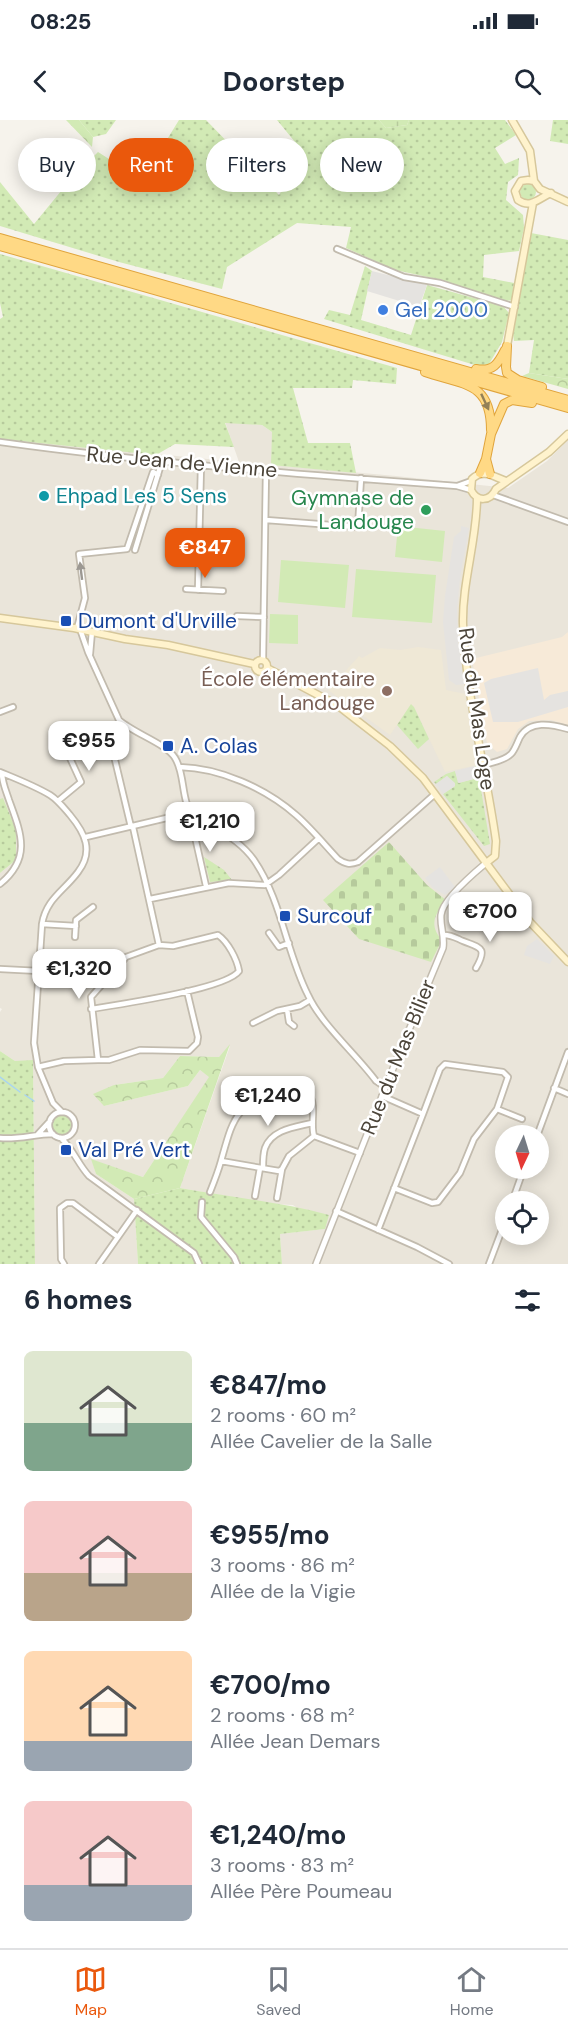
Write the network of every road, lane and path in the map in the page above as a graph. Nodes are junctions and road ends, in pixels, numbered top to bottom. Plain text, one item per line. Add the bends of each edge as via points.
1 (512, 120) edge
2 (532, 159) junction
3 (525, 180) junction
4 (534, 182) junction
5 (540, 189) junction
6 (550, 193) junction
7 (539, 198) junction
8 (568, 202) edge
9 (533, 203) junction
10 (524, 204) junction
11 (529, 220) junction
12 (0, 238) edge
13 (0, 246) edge
14 (337, 249) dead end
15 (515, 307) junction
16 (507, 346) junction
17 (400, 360) junction
18 (437, 362) junction
19 (568, 400) edge
20 (568, 408) edge
21 (568, 413) edge
22 (491, 434) junction
23 (568, 434) edge
24 (0, 442) edge
25 (486, 459) junction
26 (162, 461) junction
27 (201, 465) junction
28 (266, 470) junction
29 (480, 473) junction
30 (158, 474) junction
31 (492, 476) junction
32 (361, 478) junction
33 (471, 482) junction
34 (506, 482) junction
35 (457, 486) junction
36 (471, 490) junction
37 (495, 492) junction
38 (477, 498) junction
39 (486, 499) junction
40 (477, 516) junction
41 (266, 520) junction
42 (568, 522) edge
43 (135, 550) dead end
44 (186, 589) dead end
45 (198, 590) junction
46 (224, 591) dead end
47 (237, 616) dead end
48 (264, 617) junction
49 (0, 618) edge
50 (78, 629) junction
51 (92, 632) junction
52 (90, 657) junction
53 (263, 660) junction
54 (254, 664) junction
55 (267, 668) junction
56 (13, 707) dead end
57 (0, 712) edge
58 (568, 729) edge
59 (58, 732) dead end
60 (115, 760) dead end
61 (484, 765) junction
62 (180, 767) junction
63 (1, 772) edge
64 (435, 794) junction
65 (58, 801) junction
66 (192, 812) junction
67 (195, 818) junction
68 (132, 827) junction
69 (86, 837) junction
70 (319, 838) junction
71 (486, 863) junction
72 (268, 883) junction
73 (0, 884) edge
74 (206, 886) junction
75 (150, 899) junction
76 (93, 907) dead end
77 (42, 924) junction
78 (76, 926) junction
79 (269, 933) dead end
80 (444, 935) junction
81 (75, 937) dead end
82 (289, 943) junction
83 (159, 945) junction
84 (568, 962) edge
85 (476, 968) dead end
86 (0, 969) edge
87 (39, 971) junction
88 (187, 991) junction
89 (310, 1000) junction
90 (91, 1010) junction
91 (287, 1010) junction
92 (254, 1023) dead end
93 (294, 1026) dead end
94 (568, 1052) edge
95 (98, 1060) junction
96 (38, 1067) junction
97 (386, 1088) junction
98 (554, 1088) junction
99 (568, 1094) edge
100 (382, 1096) junction
101 (53, 1103) junction
102 (497, 1109) junction
103 (62, 1112) junction
104 (423, 1114) junction
105 (51, 1119) junction
106 (522, 1119) dead end
107 (312, 1124) junction
108 (541, 1125) edge
109 (73, 1133) junction
110 (38, 1134) junction
111 (53, 1134) junction
112 (314, 1136) junction
113 (0, 1138) edge
114 (61, 1138) junction
115 (70, 1146) junction
116 (360, 1153) junction
117 (221, 1161) junction
118 (261, 1168) junction
119 (282, 1169) junction
120 (394, 1188) junction
121 (210, 1192) dead end
122 (255, 1196) dead end
123 (277, 1198) dead end
124 (202, 1202) dead end
125 (137, 1210) junction
126 (336, 1211) junction
127 (378, 1230) junction
128 (118, 1237) junction
129 (496, 1245) edge
130 (64, 1264) edge
131 (99, 1264) edge
132 (199, 1264) edge
133 (237, 1264) edge
134 (316, 1264) edge
135 (449, 1264) edge
136 (489, 1264) edge

1 - 2 main road
2 - 3 main road
2 - 4 main road
3 - 4 main road
3 - 10 main road via 516,191
4 - 5 main road
5 - 6 main road
5 - 7 main road
6 - 7 main road
6 - 8 main road
7 - 9 main road
9 - 10 main road
9 - 11 main road
10 - 11 main road
11 - 15 main road
12 - 18 highway
13 - 17 highway
14 - 15 street via 404,277 440,283
15 - 16 main road
16 - 18 highway via 499,363 487,370
16 - 19 highway via 506,367 511,377 552,390
17 - 20 highway
17 -> 22 highway via 480,392 489,406
18 - 19 highway
21 - 22 highway via 512,400 500,410
22 - 25 highway
23 - 34 main road
24 - 26 street, Rue Jean de Vienne
25 - 29 highway
25 - 31 highway
26 - 27 street, Rue Jean de Vienne
26 - 30 street
27 - 28 street, Rue Jean de Vienne
27 - 45 street
28 - 32 street, Rue Jean de Vienne
28 - 41 street
29 - 31 main road
29 - 33 main road
30 - 43 street
50 -> 30 street via 85,598 79,554 127,549 153,472
31 - 34 main road
31 - 37 main road
32 - 35 street, Rue Jean de Vienne
32 - 41 street via 358,527
33 - 35 street
33 - 36 main road
34 - 37 main road
35 - 36 street, Rue Jean de Vienne
36 - 38 main road
37 - 39 main road
37 - 42 street
38 - 39 main road
38 - 40 main road, Rue du Mas Loge
39 - 40 main road, Rue du Mas Loge
40 - 61 main road, Rue du Mas Loge via 463,623
41 - 48 street
44 - 45 street
45 - 46 street
47 - 48 street
48 - 53 street
49 - 50 main road
50 - 51 main road
50 - 52 street
51 - 52 street
51 - 54 main road
52 - 62 street via 119,720 167,750
53 - 54 main road
53 - 55 main road
54 - 55 main road via 260,672
55 - 64 main road via 327,699 365,725
56 - 57 street
58 - 61 street via 530,727 512,753
59 - 65 street via 81,782
60 - 68 street
61 - 71 main road, Rue du Mas Loge via 496,851
62 - 66 street
62 - 70 street via 196,767 254,788 296,815
63 - 65 street
63 - 73 street via 21,843 16,868
64 - 70 street via 358,862 344,863
64 - 71 main road
65 - 69 street
66 - 67 street
66 - 68 street
67 - 72 street via 237,842 253,858
67 - 74 street via 193,828
68 - 69 street
68 - 75 street
69 - 77 street via 86,860 54,896
70 - 72 street
71 - 80 street, Rue du Mas Bilier via 443,906
71 - 84 main road via 530,922
72 - 74 street
72 - 82 street
74 - 75 street
75 - 83 street
76 - 78 street via 76,920
77 - 78 street
77 - 87 street
78 - 81 street
79 - 82 street via 279,947
80 - 85 street via 478,945 482,951
80 - 97 street, Rue du Mas Bilier via 443,948
82 - 89 street
83 - 88 street via 173,946 218,936 226,943 238,966 236,975
83 - 90 street via 126,957 93,994
86 - 87 street
87 - 96 street via 34,1043
88 - 90 street
88 - 95 street via 198,1038 189,1051 140,1050
89 - 91 street
89 - 97 street
90 - 95 street
91 - 92 street
91 - 93 street
94 - 98 street
95 - 96 street via 64,1060
96 - 101 street
97 - 100 street, Rue du Mas Bilier
98 - 99 street
98 - 108 street
100 - 104 street
100 - 116 street, Rue du Mas Bilier
101 - 103 street
101 - 105 street
102 - 104 street via 508,1077 503,1072 445,1064
102 - 106 street
102 - 120 street via 474,1139 460,1173 438,1202
103 - 105 street
103 - 109 street via 73,1118
104 - 120 street
105 - 110 street
105 - 111 street
107 - 112 street
107 - 117 street via 313,1102 305,1092 262,1097 235,1118
107 - 118 street via 289,1128 273,1137 265,1147
109 - 114 street
109 - 115 street
110 - 111 street
110 - 113 street
111 - 114 street
112 - 116 street
112 - 119 street via 289,1156
114 - 115 street
115 - 125 street via 89,1176
116 - 126 street, Rue du Mas Bilier
117 - 118 street
117 - 121 street
118 - 119 street
118 - 122 street
119 - 123 street
120 - 127 street
124 - 133 street via 201,1217
125 - 128 street
125 - 132 street via 194,1253
126 - 127 street
126 - 134 street, Rue du Mas Bilier
127 - 135 street
128 - 130 street via 73,1203 67,1203 60,1208
128 - 131 street
129 - 136 street

